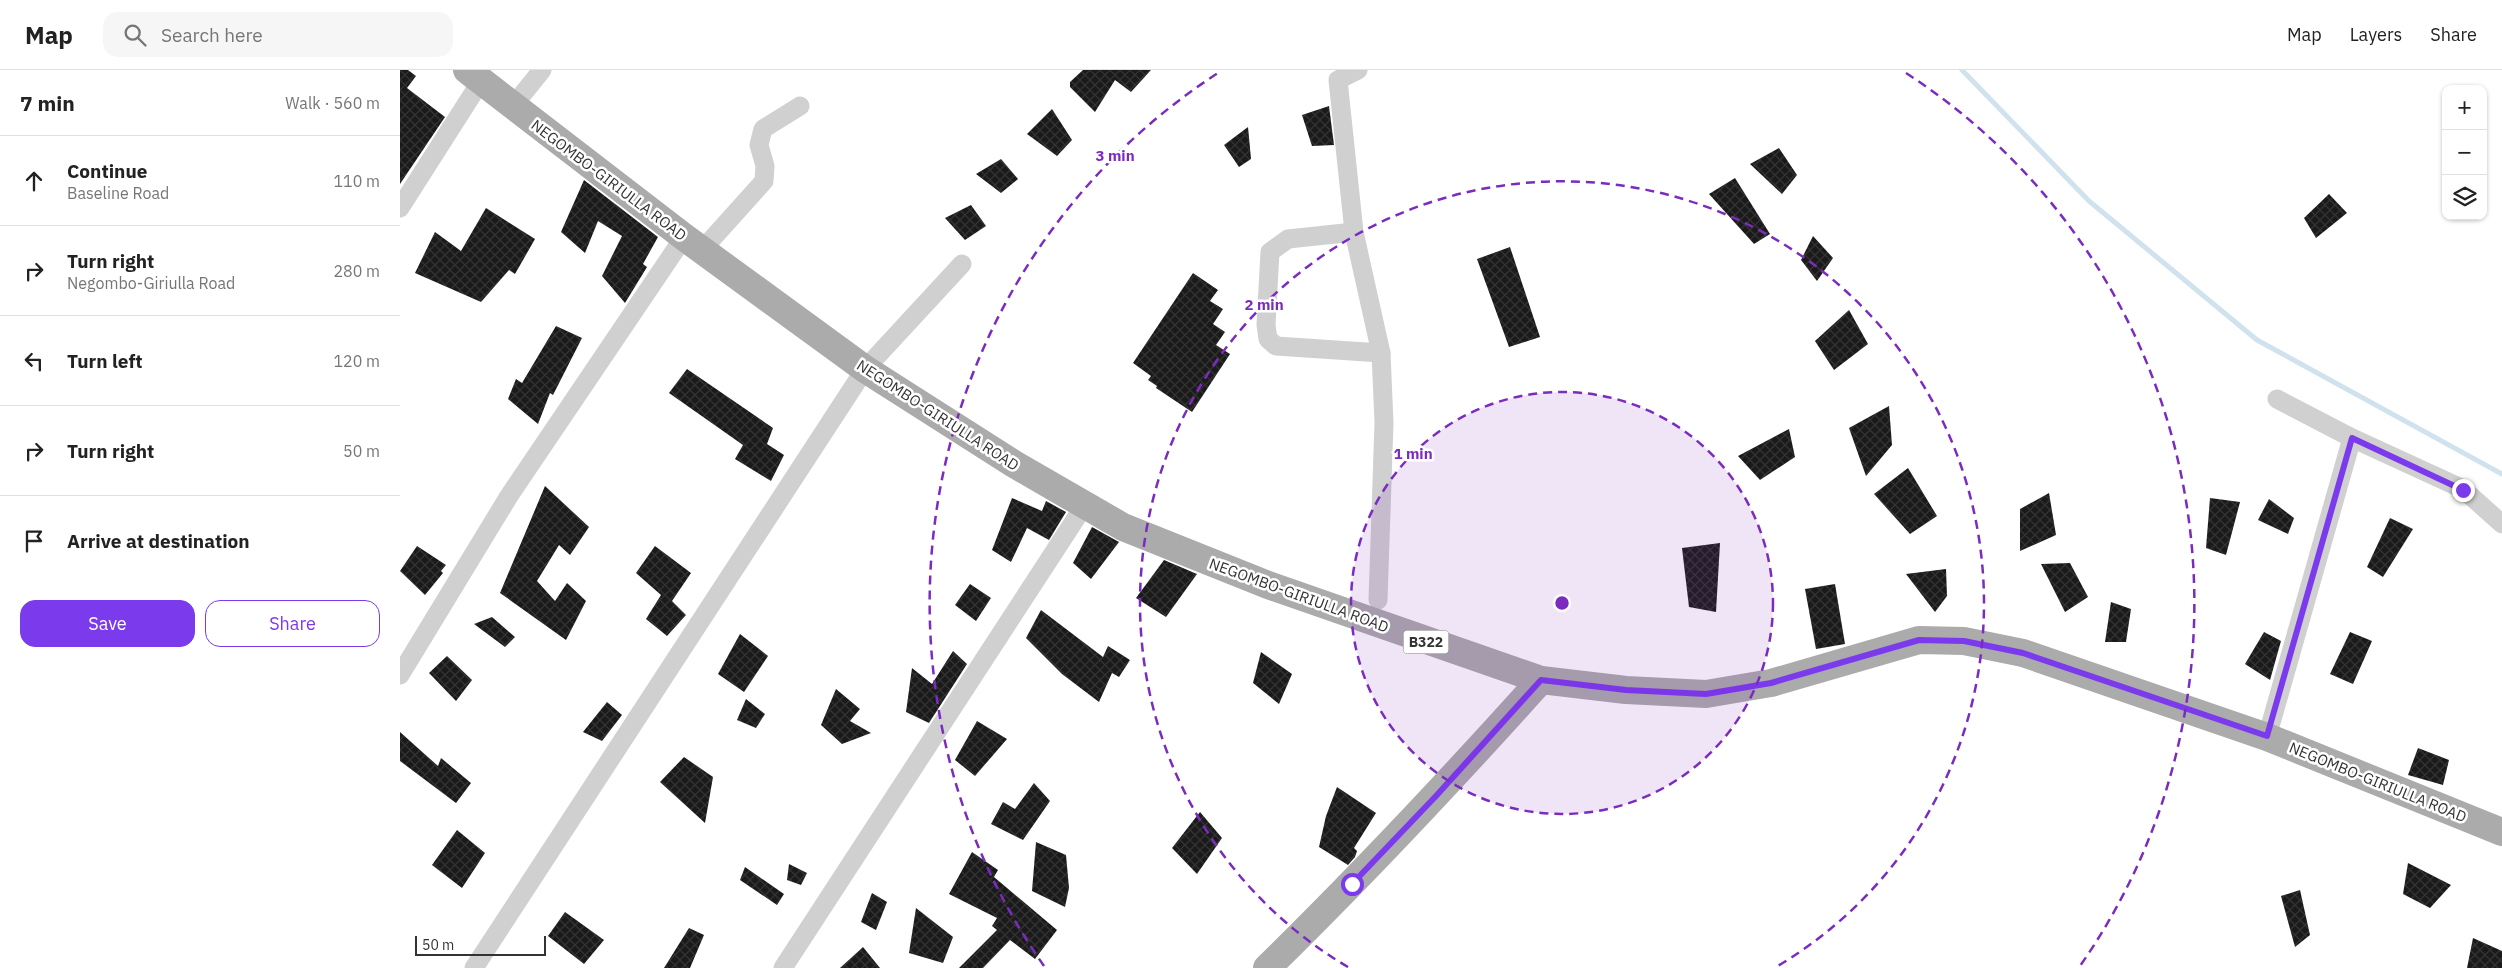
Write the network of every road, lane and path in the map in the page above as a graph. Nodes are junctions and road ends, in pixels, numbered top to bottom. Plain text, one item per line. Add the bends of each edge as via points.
1 (542, 70) edge
2 (1358, 70) edge
3 (474, 76) edge
4 (514, 106) junction
5 (800, 106) dead end
6 (400, 208) edge
7 (1354, 232) junction
8 (693, 244) junction
9 (962, 264) dead end
10 (1381, 353) junction
11 (865, 369) junction
12 (2277, 399) dead end
13 (2352, 438) junction
14 (1084, 506) junction
15 (2502, 524) edge
16 (1378, 600) dead end
17 (400, 675) edge
18 (1541, 680) junction
19 (2267, 736) junction
20 (2502, 832) edge
21 (474, 968) edge
22 (783, 968) edge
23 (1267, 968) edge

1 - 4 street
2 - 7 street via 1338,80
3 - 4 main road, NEGOMBO-GIRIULLA ROAD / B322
3 - 6 street
4 - 8 main road, NEGOMBO-GIRIULLA ROAD / B322
5 - 8 street via 764,129 759,146 765,166 764,180
7 - 10 street
7 - 10 street via 1288,239 1270,252 1268,339 1276,346
8 - 11 main road, NEGOMBO-GIRIULLA ROAD / B322
8 - 17 street via 509,496
9 - 11 street
10 - 16 street via 1384,423
11 - 14 main road, NEGOMBO-GIRIULLA ROAD / B322
11 - 21 street
12 - 13 street
13 - 15 street via 2463,490
13 - 19 street
14 - 18 main road, NEGOMBO-GIRIULLA ROAD / B322 via 1123,527 1268,585
14 - 22 street
18 - 19 main road, NEGOMBO-GIRIULLA ROAD / B322 via 1626,690 1706,694 1771,683 1919,640 1964,641 2023,653
18 - 23 main road via 1430,803
19 - 20 main road, NEGOMBO-GIRIULLA ROAD / B322

